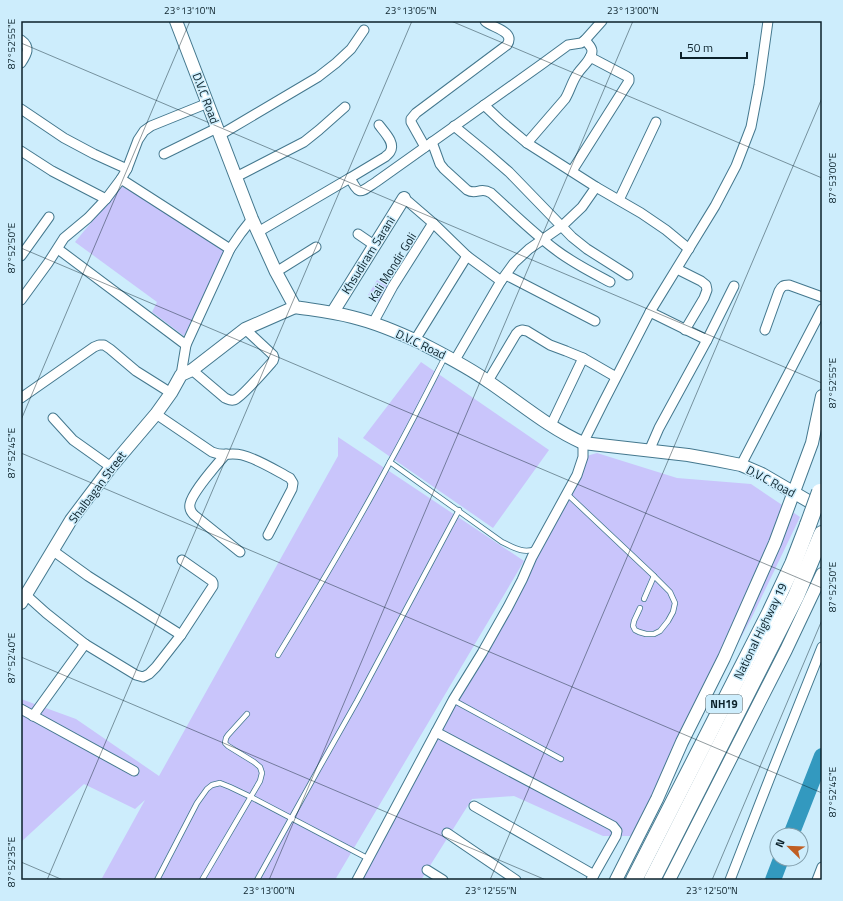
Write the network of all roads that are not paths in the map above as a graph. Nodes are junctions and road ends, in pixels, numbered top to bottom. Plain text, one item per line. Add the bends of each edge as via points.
1 (176, 21) edge
2 (485, 21) edge
3 (602, 21) edge
4 (768, 21) edge
5 (364, 30) dead end
6 (21, 40) edge
7 (585, 40) junction
8 (590, 57) junction
9 (21, 63) edge
10 (208, 104) junction
11 (484, 104) junction
12 (345, 107) dead end
13 (21, 109) edge
14 (656, 122) dead end
15 (379, 125) dead end
16 (454, 126) junction
17 (219, 132) junction
18 (527, 143) junction
19 (429, 145) junction
20 (21, 151) edge
21 (164, 154) dead end
22 (127, 169) junction
23 (572, 171) junction
24 (236, 177) junction
25 (350, 178) junction
26 (121, 179) junction
27 (596, 187) junction
28 (404, 198) joint
29 (106, 199) junction
30 (619, 200) junction
31 (49, 217) dead end
32 (252, 219) junction
33 (433, 223) junction
34 (562, 226) junction
35 (258, 232) junction
36 (358, 234) dead end
37 (543, 239) junction
38 (374, 245) junction
39 (316, 247) dead end
40 (58, 249) junction
41 (230, 249) junction
42 (690, 249) junction
43 (21, 256) edge
44 (467, 256) junction
45 (677, 269) junction
46 (276, 272) junction
47 (628, 275) dead end
48 (503, 278) junction
49 (610, 282) dead end
50 (734, 286) dead end
51 (822, 297) edge
52 (21, 300) edge
53 (295, 307) junction
54 (822, 308) edge
55 (333, 312) junction
56 (650, 312) junction
57 (595, 322) dead end
58 (373, 323) junction
59 (245, 329) junction
60 (685, 330) junction
61 (765, 330) dead end
62 (415, 340) junction
63 (707, 340) junction
64 (186, 345) junction
65 (450, 358) junction
66 (583, 358) junction
67 (192, 370) junction
68 (180, 376) junction
69 (616, 377) junction
70 (488, 381) junction
71 (171, 392) junction
72 (822, 396) edge
73 (21, 398) edge
74 (156, 414) junction
75 (53, 418) dead end
76 (551, 425) junction
77 (584, 443) junction
78 (649, 451) junction
79 (226, 454) junction
80 (390, 462) junction
81 (741, 465) junction
82 (110, 467) junction
83 (821, 488) edge
84 (566, 493) junction
85 (794, 493) junction
86 (822, 509) edge
87 (459, 510) junction
88 (268, 534) dead end
89 (822, 534) edge
90 (536, 549) junction
91 (52, 550) junction
92 (240, 552) dead end
93 (182, 560) dead end
94 (822, 574) edge
95 (654, 576) junction
96 (24, 599) edge
97 (644, 599) dead end
98 (640, 608) dead end
99 (181, 635) junction
100 (85, 644) junction
101 (822, 647) edge
102 (278, 654) dead end
103 (453, 700) junction
104 (21, 709) edge
105 (247, 714) dead end
106 (33, 716) junction
107 (436, 732) junction
108 (561, 759) dead end
109 (134, 771) dead end
110 (251, 797) junction
111 (474, 806) dead end
112 (291, 818) junction
113 (447, 833) dead end
114 (369, 859) junction
115 (822, 867) edge
116 (427, 870) dead end
117 (592, 878) edge
118 (157, 880) edge
119 (202, 880) edge
120 (257, 880) edge
121 (357, 880) edge
122 (443, 880) edge
123 (516, 880) edge
124 (616, 880) edge
125 (634, 880) edge
126 (652, 880) edge
127 (669, 880) edge
128 (730, 880) edge
129 (817, 880) edge

1 - 10 main road, D.V.C Road
2 - 19 street via 507,34 510,41 413,116 412,126
3 - 7 street
4 - 42 street via 751,127 736,166
5 - 17 street via 350,49 324,72
6 - 9 street via 28,48
7 - 8 street via 591,48
7 - 11 street via 581,43 568,44
8 - 18 street via 574,78 565,99
8 - 23 street via 626,76 629,81
10 - 17 main road, D.V.C Road
10 - 22 street via 144,131
11 - 16 street
11 - 18 street
12 - 24 street via 304,142
13 - 22 street via 64,138
14 - 30 street
15 - 25 street via 391,142 390,152
16 - 19 street
16 - 34 street via 509,172
17 - 21 street
17 - 24 main road, D.V.C Road
18 - 23 street
19 - 25 street via 362,191 356,190
19 - 37 street via 444,169 463,186 471,192 486,190
20 - 29 street via 52,171
22 - 26 street
23 - 27 street
24 - 32 main road, D.V.C Road
25 - 35 street
26 - 29 street
26 - 41 street
27 - 30 street
27 - 34 street via 582,207
28 - 33 street
28 - 38 main road, Khsudiram Sarani
29 - 40 street via 64,238
30 - 42 street via 666,230
31 - 43 street
32 - 35 main road, D.V.C Road
32 - 41 street
33 - 44 street
33 - 58 street, Kali Mondir Goli
34 - 37 street
34 - 47 street via 587,249
35 - 46 main road, D.V.C Road
36 - 38 street
37 - 48 street via 514,263
37 - 49 street via 572,261
38 - 55 main road, Khsudiram Sarani
39 - 46 street
40 - 52 street
40 - 64 street
41 - 64 street
42 - 45 street
44 - 48 street
44 - 62 street
45 - 56 street
45 - 60 street via 701,281 707,290
46 - 53 main road, D.V.C Road
48 - 57 street
48 - 65 street
50 - 63 street
51 - 61 street via 788,285 782,286
53 - 55 main road, D.V.C Road
53 - 59 main road
54 - 81 street
55 - 58 main road, D.V.C Road
56 - 60 street
56 - 69 street
58 - 62 main road, D.V.C Road
59 - 67 main road
59 - 67 street via 274,358 235,400 225,398
60 - 63 street
62 - 65 main road, D.V.C Road
63 - 78 street
64 - 68 street
65 - 70 main road, D.V.C Road
65 - 80 lane
66 - 69 street
66 - 70 street via 522,330 516,334
66 - 76 street
67 - 68 main road
68 - 71 main road, Shalbagan Street
69 - 77 street
70 - 76 main road, D.V.C Road
71 - 73 street via 99,344
71 - 74 main road, Shalbagan Street
72 - 85 main road via 812,443
74 - 79 street via 212,452
74 - 82 main road, Shalbagan Street
75 - 82 street via 73,440
76 - 77 main road, D.V.C Road
77 - 78 main road, D.V.C Road
77 - 84 street via 583,457 577,475
78 - 81 main road, D.V.C Road
79 - 88 street via 244,455 290,478 293,483
79 - 92 street via 189,505 194,516
80 - 87 lane
80 - 102 lane via 334,562
81 - 85 main road, D.V.C Road
82 - 91 main road, Shalbagan Street
83 - 125 highway, National Highway 19 / NH19, bridge via 793,564 770,613
84 - 90 street
84 - 95 lane
85 - 86 main road, D.V.C Road
85 - 124 main road via 775,543 724,658
87 - 90 lane via 513,548 522,551
87 - 112 lane via 364,689
89 - 126 highway, NH19 via 796,596
90 - 103 street via 508,607
91 - 96 main road, Shalbagan Street
91 - 99 street
93 - 99 street via 214,583
94 - 127 main road
95 - 97 lane
95 - 98 lane via 670,592 674,603 672,612 660,631 646,634 635,630 633,626
96 - 100 street
99 - 100 street via 156,667 143,677
100 - 106 street
101 - 128 street
103 - 107 street
103 - 108 lane
104 - 106 street
105 - 110 lane via 228,735 226,743 260,767 260,781
106 - 109 street
107 - 114 street
107 - 117 street via 614,826 616,836
110 - 112 lane
110 - 118 lane via 220,783 206,789 196,803
110 - 119 lane
111 - 117 street
112 - 114 lane
112 - 120 lane
113 - 123 street
114 - 121 street
115 - 129 street
116 - 122 street

